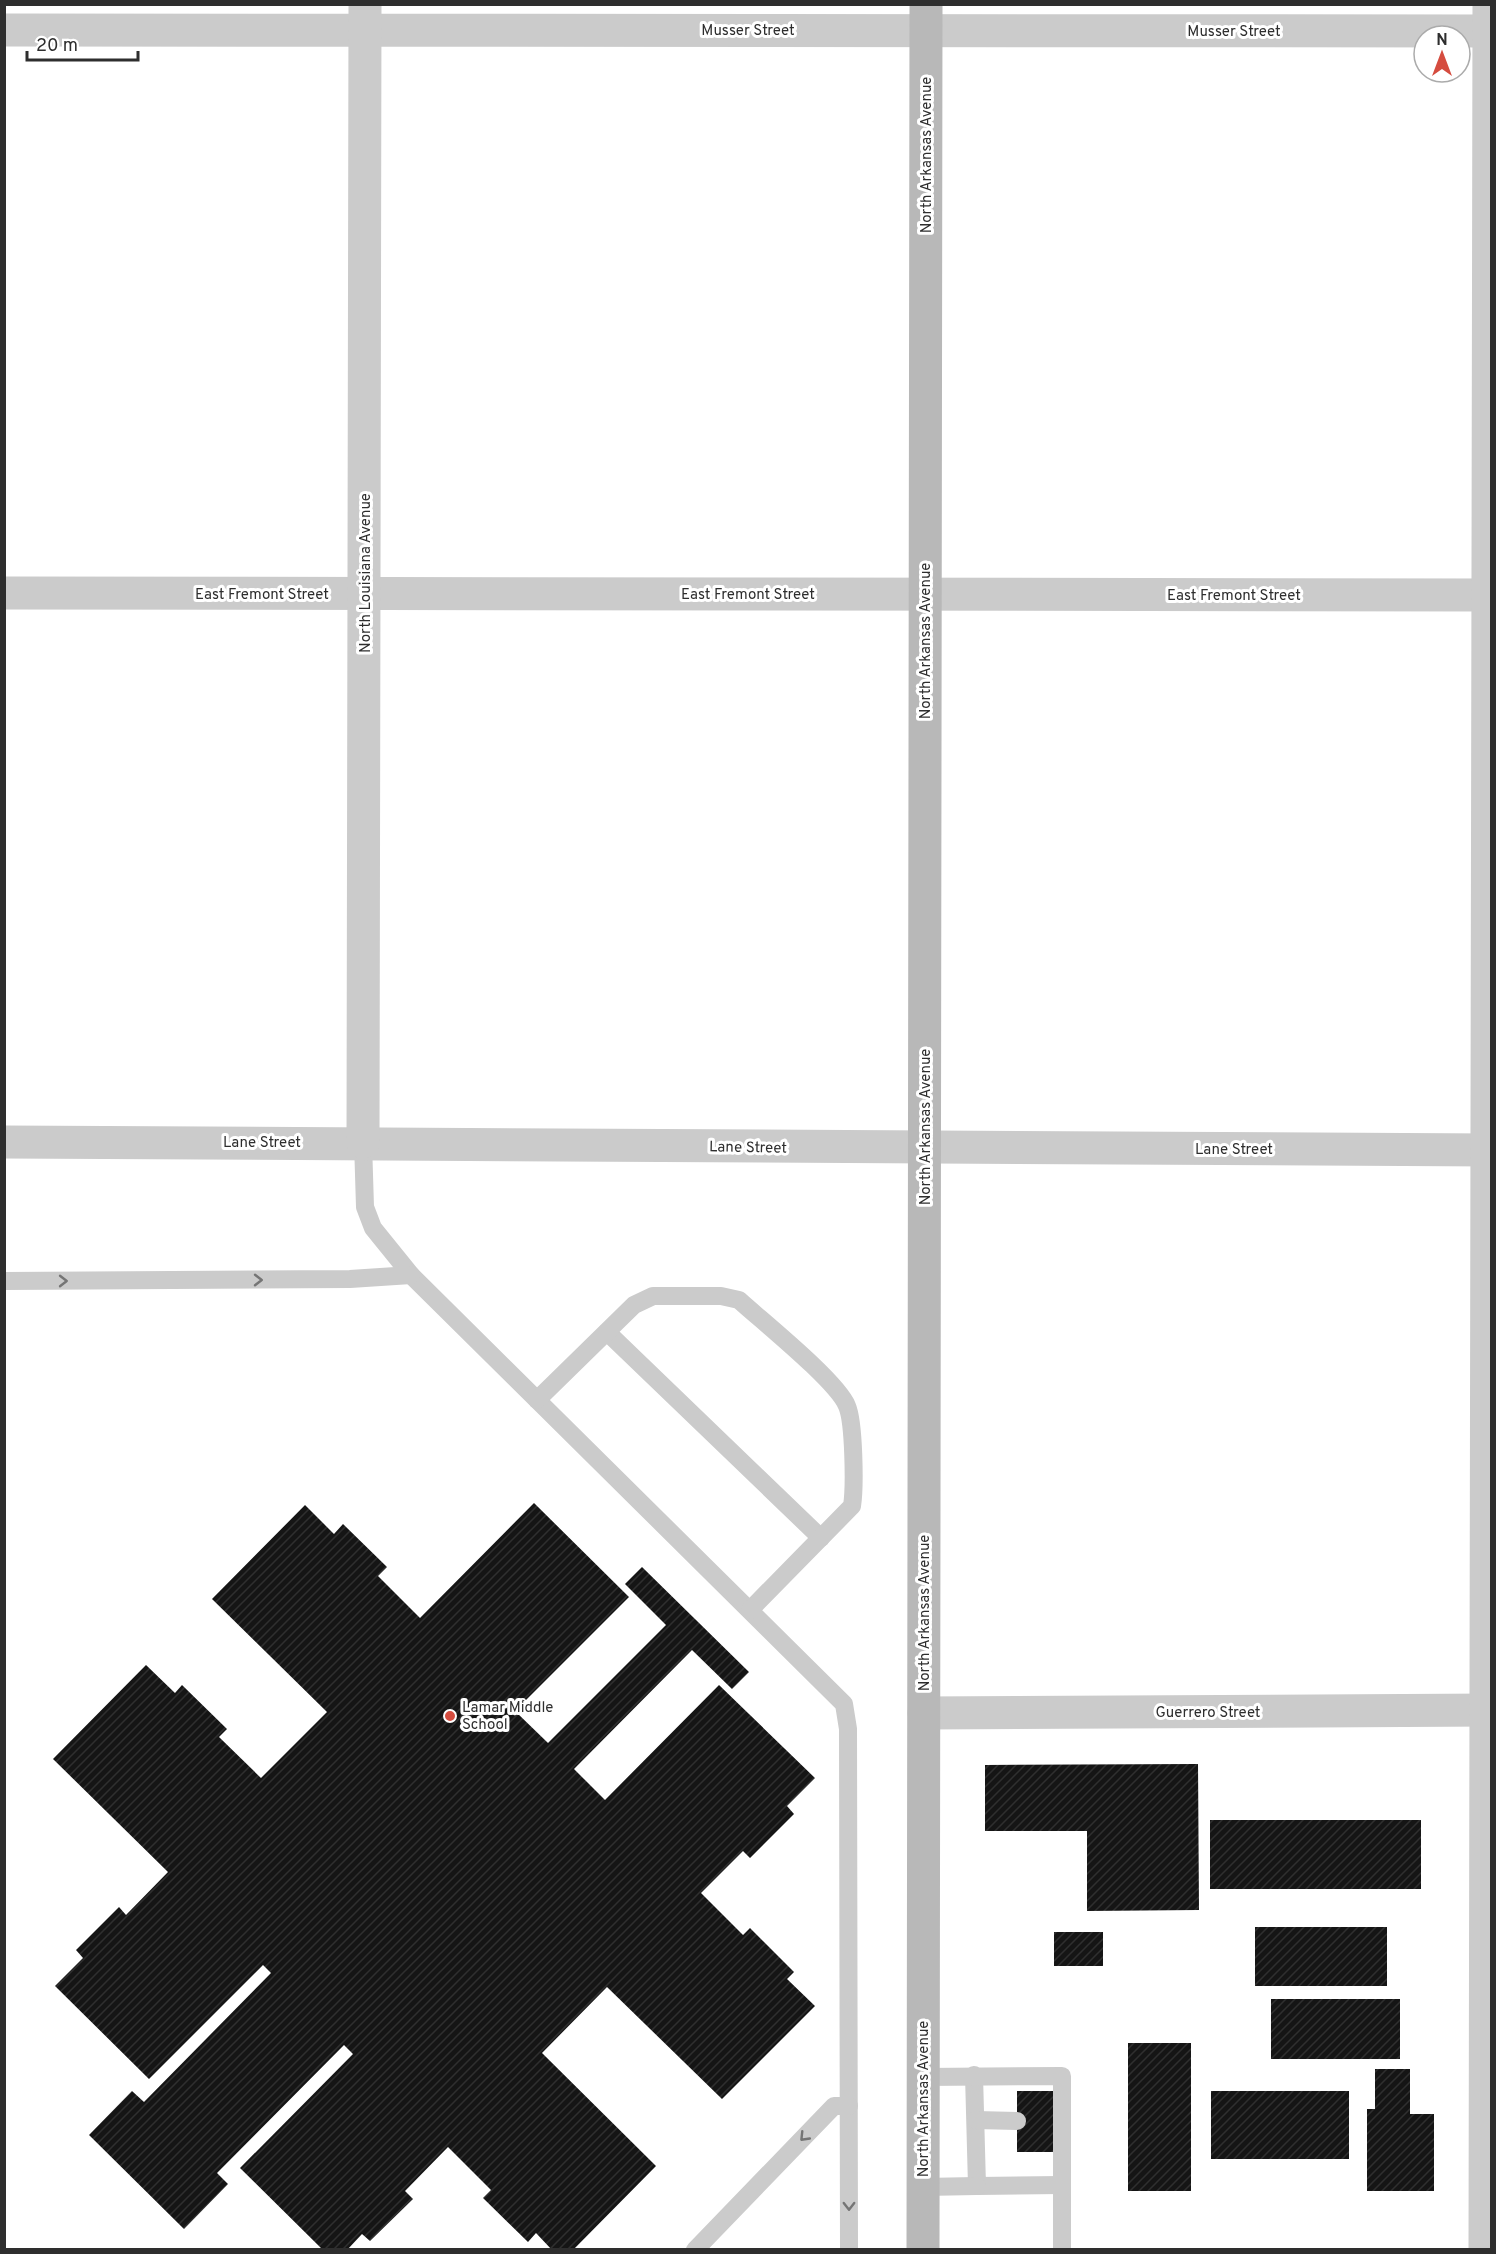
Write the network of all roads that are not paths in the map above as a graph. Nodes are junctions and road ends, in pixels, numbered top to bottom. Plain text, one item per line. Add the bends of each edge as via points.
1 (365, 17) edge
2 (926, 17) edge
3 (1490, 22) edge
4 (4, 30) edge
5 (4, 593) edge
6 (365, 594) junction
7 (925, 594) junction
8 (1490, 595) edge
9 (4, 1142) edge
10 (363, 1142) junction
11 (925, 1149) junction
12 (1489, 1150) edge
13 (411, 1275) junction
14 (4, 1281) edge
15 (607, 1332) junction
16 (537, 1400) junction
17 (821, 1538) junction
18 (750, 1610) junction
19 (1489, 1710) edge
20 (924, 1713) junction
21 (974, 2075) junction
22 (923, 2077) junction
23 (849, 2106) junction
24 (975, 2120) junction
25 (1017, 2121) dead end
26 (1061, 2185) junction
27 (977, 2186) junction
28 (923, 2187) junction
29 (695, 2250) edge
30 (849, 2250) edge
31 (923, 2250) edge
32 (1062, 2250) edge
33 (1485, 2250) edge

1 - 2 street, Musser Street
1 - 4 street, Musser Street
1 - 6 street, North Louisiana Avenue
2 - 3 street, Musser Street
2 - 7 main road, North Arkansas Avenue
3 - 8 street
5 - 6 street, East Fremont Street
6 - 7 street, East Fremont Street
6 - 10 street, North Louisiana Avenue
7 - 8 street, East Fremont Street
7 - 11 main road, North Arkansas Avenue
8 - 12 street
9 - 10 street, Lane Street
10 - 11 street, Lane Street
10 - 13 lane via 365,1207 373,1228
11 - 12 street, Lane Street
11 - 20 main road, North Arkansas Avenue
12 - 19 street
14 -> 13 lane via 350,1279
13 - 16 lane
15 - 16 lane
15 - 17 lane
15 - 17 lane via 634,1305 653,1296 721,1296 739,1300 834,1387 847,1406 855,1485 852,1506
16 - 18 lane
17 - 18 lane
18 - 23 lane via 844,1704 848,1729
19 - 20 street, Guerrero Street
19 - 33 street
20 - 22 main road, North Arkansas Avenue
21 - 22 lane
21 - 24 lane
21 - 26 lane via 1062,2076 1058,2121
22 - 28 main road, North Arkansas Avenue
23 -> 29 lane via 834,2106
23 -> 30 lane
24 - 25 lane
24 - 27 lane
26 - 27 lane
26 - 32 lane
27 - 28 lane
28 - 31 main road, North Arkansas Avenue

